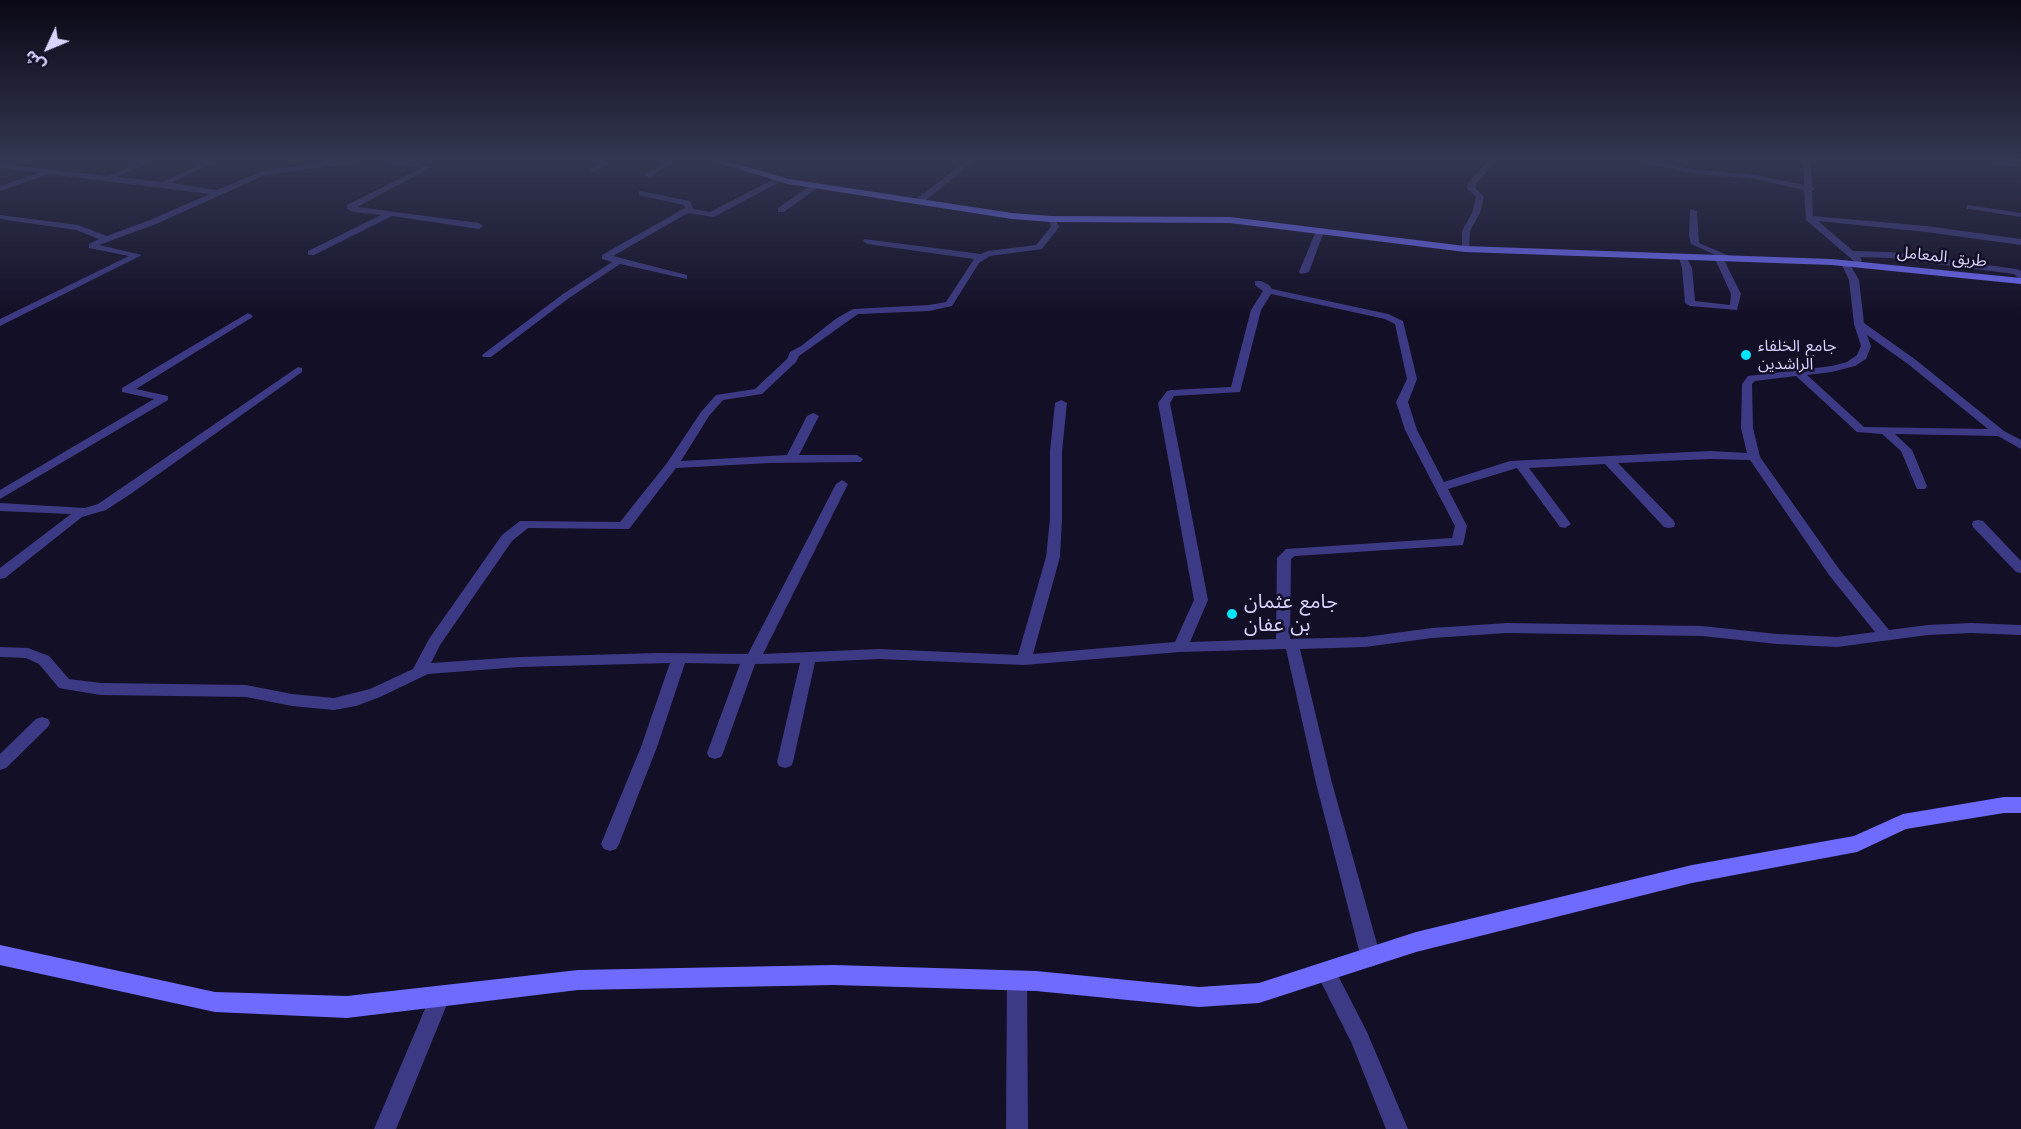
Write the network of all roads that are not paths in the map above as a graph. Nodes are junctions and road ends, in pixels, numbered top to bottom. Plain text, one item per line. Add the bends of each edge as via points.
1 (169, 214) edge
2 (391, 214) edge
3 (397, 214) edge
4 (681, 214) edge
5 (996, 214) edge
6 (1476, 214) edge
7 (1693, 214) edge
8 (1809, 214) edge
9 (0, 217) edge
10 (1809, 218) junction
11 (1051, 219) junction
12 (479, 226) dead end
13 (1320, 231) junction
14 (106, 239) junction
15 (867, 242) dead end
16 (2021, 242) edge
17 (1465, 249) junction
18 (311, 253) dead end
19 (981, 257) junction
20 (1683, 258) junction
21 (1848, 258) junction
22 (1719, 259) junction
23 (1732, 259) junction
24 (619, 261) junction
25 (1304, 272) dead end
26 (684, 277) dead end
27 (2021, 279) edge
28 (1258, 283) dead end
29 (1268, 291) junction
30 (248, 316) dead end
31 (0, 323) edge
32 (1859, 324) junction
33 (487, 355) dead end
34 (298, 370) dead end
35 (1800, 374) junction
36 (1061, 403) dead end
37 (813, 416) dead end
38 (1884, 430) junction
39 (2000, 433) junction
40 (2021, 445) edge
41 (1754, 457) junction
42 (791, 459) junction
43 (857, 459) dead end
44 (1608, 460) junction
45 (672, 465) junction
46 (1521, 465) junction
47 (842, 484) dead end
48 (1921, 486) dead end
49 (1440, 487) junction
50 (0, 495) edge
51 (0, 507) edge
52 (80, 514) junction
53 (1564, 524) dead end
54 (1978, 524) dead end
55 (1669, 525) dead end
56 (2021, 569) edge
57 (0, 575) edge
58 (2021, 630) edge
59 (1887, 637) junction
60 (1287, 644) junction
61 (1180, 647) junction
62 (0, 652) edge
63 (809, 657) junction
64 (679, 658) junction
65 (751, 659) junction
66 (1024, 660) junction
67 (418, 673) junction
68 (42, 723) dead end
69 (715, 753) dead end
70 (786, 762) dead end
71 (0, 764) edge
72 (2021, 805) edge
73 (610, 844) dead end
74 (0, 955) edge
75 (1371, 958) junction
76 (1326, 972) junction
77 (1017, 981) junction
78 (440, 997) junction
79 (386, 1129) edge
80 (1017, 1129) edge
81 (1397, 1129) edge

1 - 14 street
2 - 18 street
3 - 12 street
4 - 24 street via 605,257
5 - 11 main road, طريق المعامل
6 - 17 street via 1466,231
7 - 23 street via 1695,244
8 - 10 street
9 - 14 street via 78,228
10 - 16 street
10 - 21 street
11 - 13 main road, طريق المعامل via 1219,219
11 - 19 street via 1055,227 1039,247
13 - 17 main road, طريق المعامل
13 - 25 street
14 - 31 street via 93,246 138,256
15 - 19 street
17 - 20 main road, طريق المعامل
19 - 45 street via 949,304 856,311 794,354 758,392 720,397
20 - 22 main road, طريق المعامل
20 - 22 street via 1690,303 1734,308 1736,294
21 - 23 main road, طريق المعامل
21 - 27 main road, طريق المعامل via 1861,264
21 - 27 street via 1890,255 2017,272
21 - 32 street
22 - 23 main road, طريق المعامل
24 - 26 street
24 - 33 street
28 - 29 street
29 - 49 street via 1388,316 1400,323 1412,379 1402,402 1411,430
29 - 61 street via 1256,310 1236,390 1171,393 1164,403 1201,600
30 - 50 street via 126,390 164,398
32 - 35 street via 1866,346 1862,357 1851,364
32 - 39 street
34 - 52 street via 120,496
35 - 38 street via 1862,430
35 - 41 street via 1752,378 1747,384 1746,428
36 - 66 street via 1053,557
37 - 42 street
38 - 39 street
38 - 48 street via 1906,450
39 - 40 street
41 - 44 street
41 - 59 street via 1834,572
42 - 43 street
42 - 45 street
44 - 46 street
44 - 55 street
45 - 67 street via 624,526 525,524 507,538 434,643
46 - 49 street
46 - 53 street
47 - 65 street
49 - 60 street via 1461,526 1458,542 1291,552 1284,558
51 - 52 street via 76,510
52 - 57 street
54 - 56 street
58 - 59 street via 1928,630
59 - 60 street via 1837,642 1702,631 1507,628 1365,642
60 - 61 street
60 - 75 street
61 - 66 street
62 - 67 street via 28,653 44,660 64,684 101,689 246,691 334,704 356,700
63 - 65 street
63 - 66 street via 879,654
63 - 70 street
64 - 65 street
64 - 67 street via 520,662 426,669
64 - 73 street
65 - 69 street
68 - 71 street
72 - 75 main road via 1903,822 1857,844 1692,874 1416,942
74 - 78 main road via 215,1002 347,1007
75 - 76 main road
76 - 77 main road via 1259,993 1199,997
76 - 81 street via 1360,1039
77 - 78 main road via 834,975 578,980
77 - 80 street
78 - 79 street

